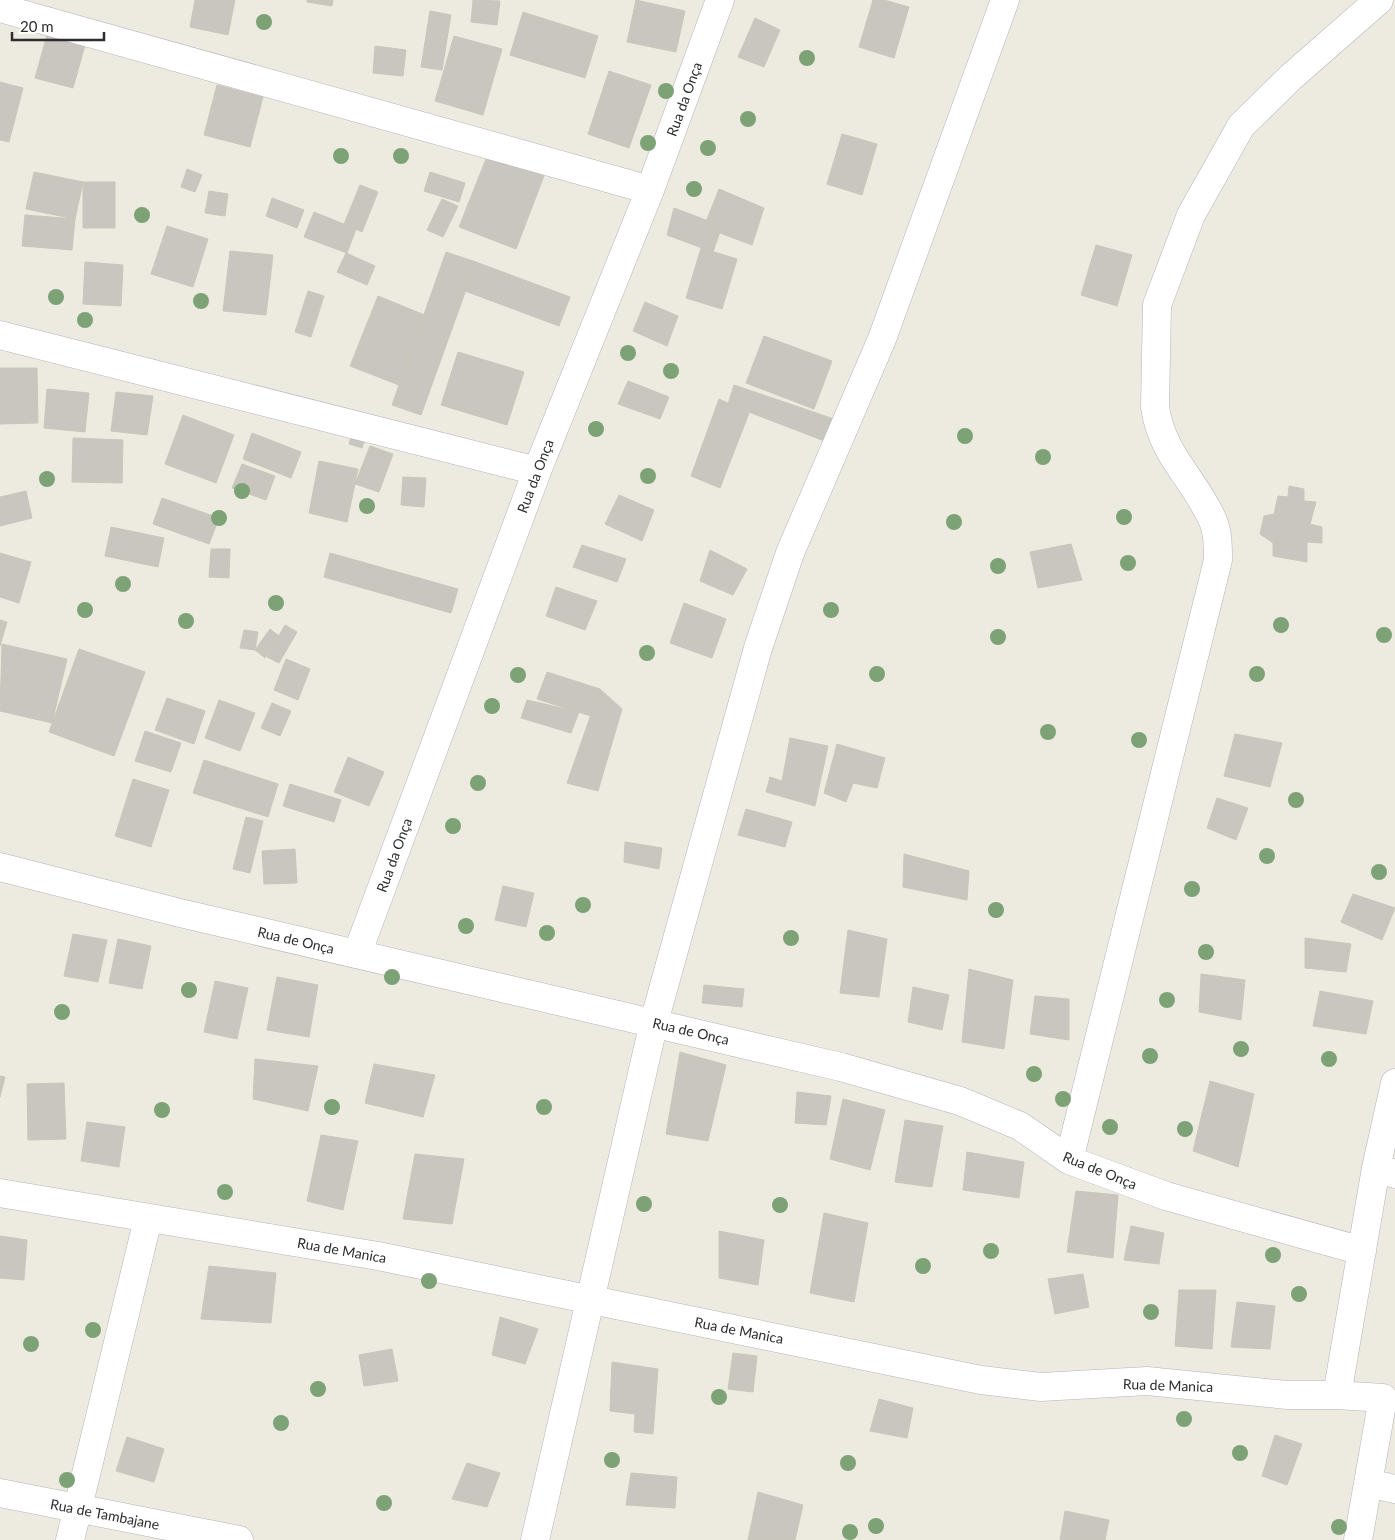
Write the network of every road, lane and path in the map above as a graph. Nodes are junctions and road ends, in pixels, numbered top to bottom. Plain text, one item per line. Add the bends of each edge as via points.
1 (720, 0) edge
2 (1004, 0) edge
3 (1379, 0) edge
4 (0, 8) edge
5 (650, 190) junction
6 (0, 335) edge
7 (536, 471) junction
8 (0, 867) edge
9 (357, 954) junction
10 (654, 1022) junction
11 (1395, 1083) edge
12 (1069, 1160) junction
13 (1386, 1171) edge
14 (0, 1193) edge
15 (148, 1219) junction
16 (1362, 1251) junction
17 (590, 1301) junction
18 (1337, 1395) junction
19 (1368, 1482) junction
20 (1395, 1489) edge
21 (0, 1493) edge
22 (76, 1509) junction
23 (70, 1540) edge
24 (239, 1540) edge
25 (535, 1540) edge
26 (1358, 1540) edge

1 - 5 street, Rua da Onça
2 - 10 street via 882,339 790,553 707,828
3 - 12 street via 1241,126 1191,215 1157,304 1157,424 1162,440 1214,522 1218,560
4 - 5 street
5 - 7 street, Rua da Onça
6 - 7 street
7 - 9 street, Rua da Onça
8 - 9 street, Rua de Onça
9 - 10 street, Rua de Onça
10 - 12 street, Rua de Onça via 841,1067 960,1101 1020,1126
10 - 17 street
11 - 13 street
12 - 16 street, Rua de Onça via 1166,1196
13 - 16 street
14 - 15 street, Rua de Manica
15 - 17 street, Rua de Manica via 378,1256
15 - 22 street
16 - 18 street
17 - 18 street, Rua de Manica via 989,1381 1041,1387 1147,1382 1287,1395
17 - 25 street
18 - 19 street, Rua de Manica via 1383,1398
19 - 20 street
19 - 26 street
21 - 22 street, Rua de Tambajane
22 - 23 street
22 - 24 street, Rua de Tambajane

